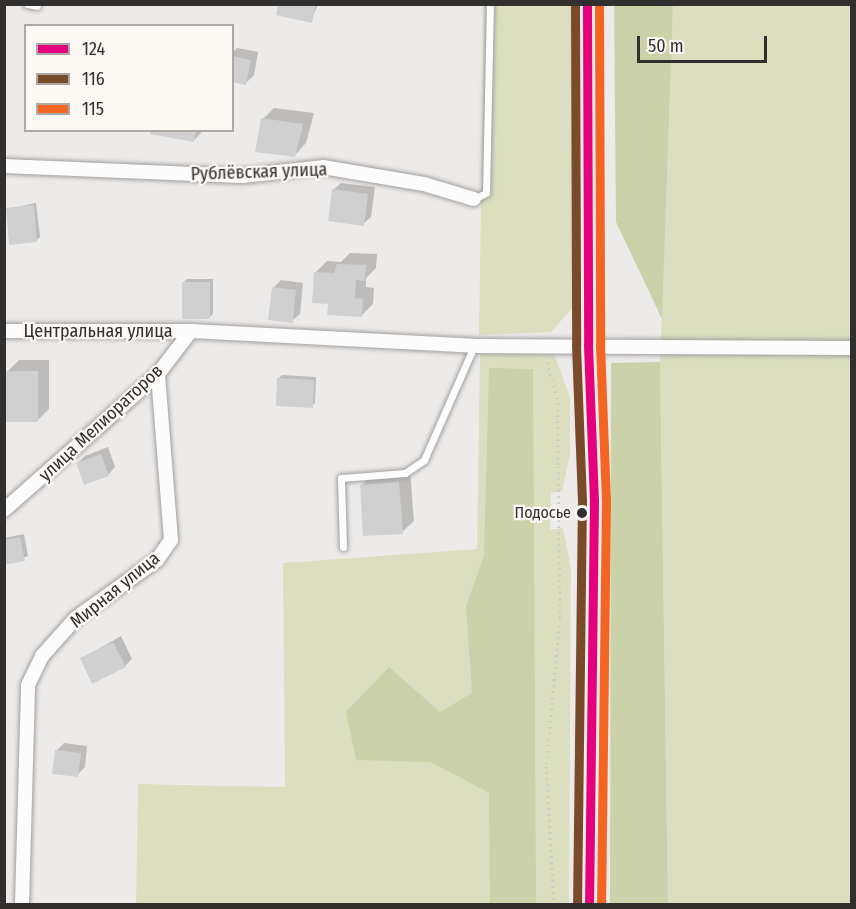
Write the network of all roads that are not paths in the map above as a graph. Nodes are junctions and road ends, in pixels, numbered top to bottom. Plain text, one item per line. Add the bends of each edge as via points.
1 (27, 4) edge
2 (490, 4) edge
3 (587, 4) edge
4 (37, 6) dead end
5 (4, 166) edge
6 (474, 199) joint
7 (4, 331) edge
8 (191, 331) junction
9 (588, 345) junction
10 (474, 346) junction
11 (852, 348) edge
12 (158, 374) junction
13 (4, 510) edge
14 (343, 547) dead end
15 (22, 904) edge
16 (589, 904) edge

1 - 4 lane
2 - 6 lane via 486,193
3 - 9 highway
5 - 6 street, Рублёвская улица via 242,176 323,167 424,184
7 - 8 street, Центральная улица
8 - 10 street, Центральная улица
8 - 12 street, улица Мелиораторов
9 - 10 street, Центральная улица
9 - 11 street, Центральная улица
9 - 16 highway via 594,500
10 - 14 lane via 424,460 405,473 341,478
12 - 13 street, улица Мелиораторов
12 - 15 street, Мирная улица via 171,540 157,560 76,618 42,657 28,684

